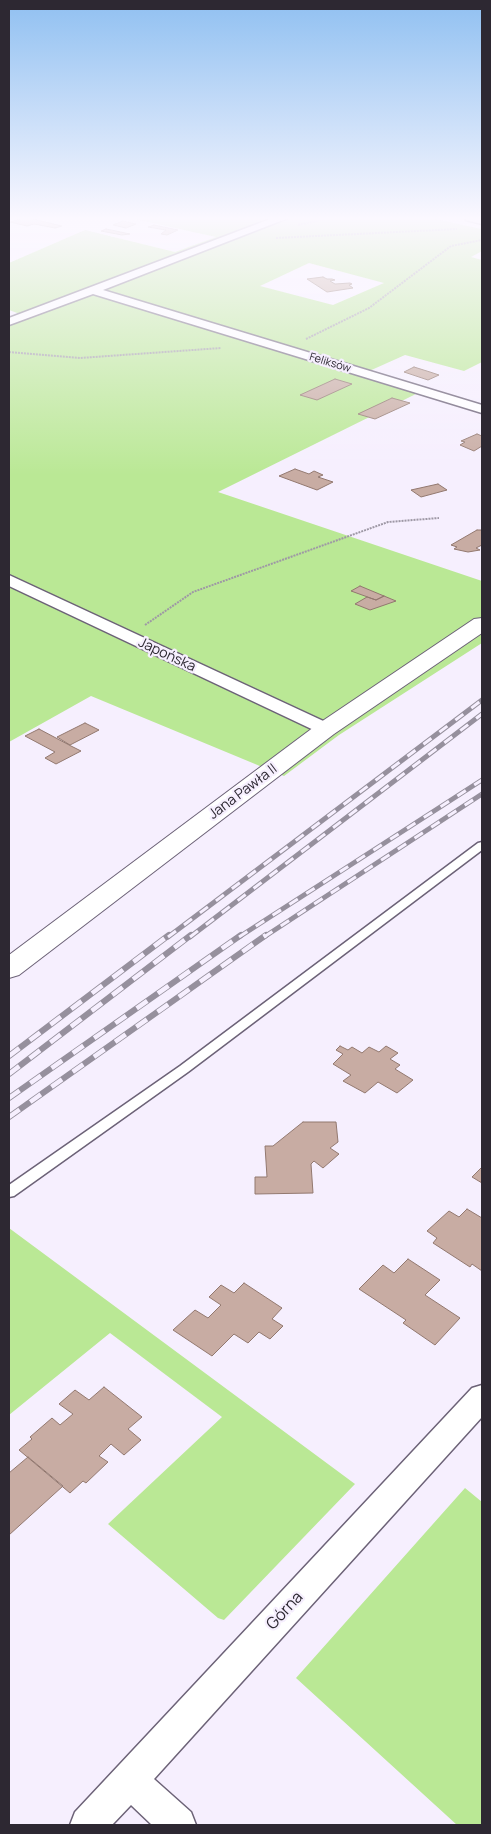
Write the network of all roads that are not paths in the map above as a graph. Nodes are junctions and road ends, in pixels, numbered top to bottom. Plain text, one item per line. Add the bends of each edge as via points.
1 (57, 304) edge
2 (133, 304) edge
3 (9, 322) edge
4 (482, 409) edge
5 (9, 580) edge
6 (482, 624) edge
7 (326, 729) junction
8 (482, 845) edge
9 (9, 969) edge
10 (9, 1192) edge
11 (482, 1397) edge
12 (130, 1780) junction
13 (88, 1825) edge
14 (178, 1825) edge

1 - 3 street
2 - 4 street, Feliksów
5 - 7 street, Japońska
6 - 7 main road, Jana Pawła II
7 - 9 main road, Jana Pawła II
8 - 10 lane via 184,1069
11 - 12 street, Górna
12 - 13 street, Górna
12 - 14 street

